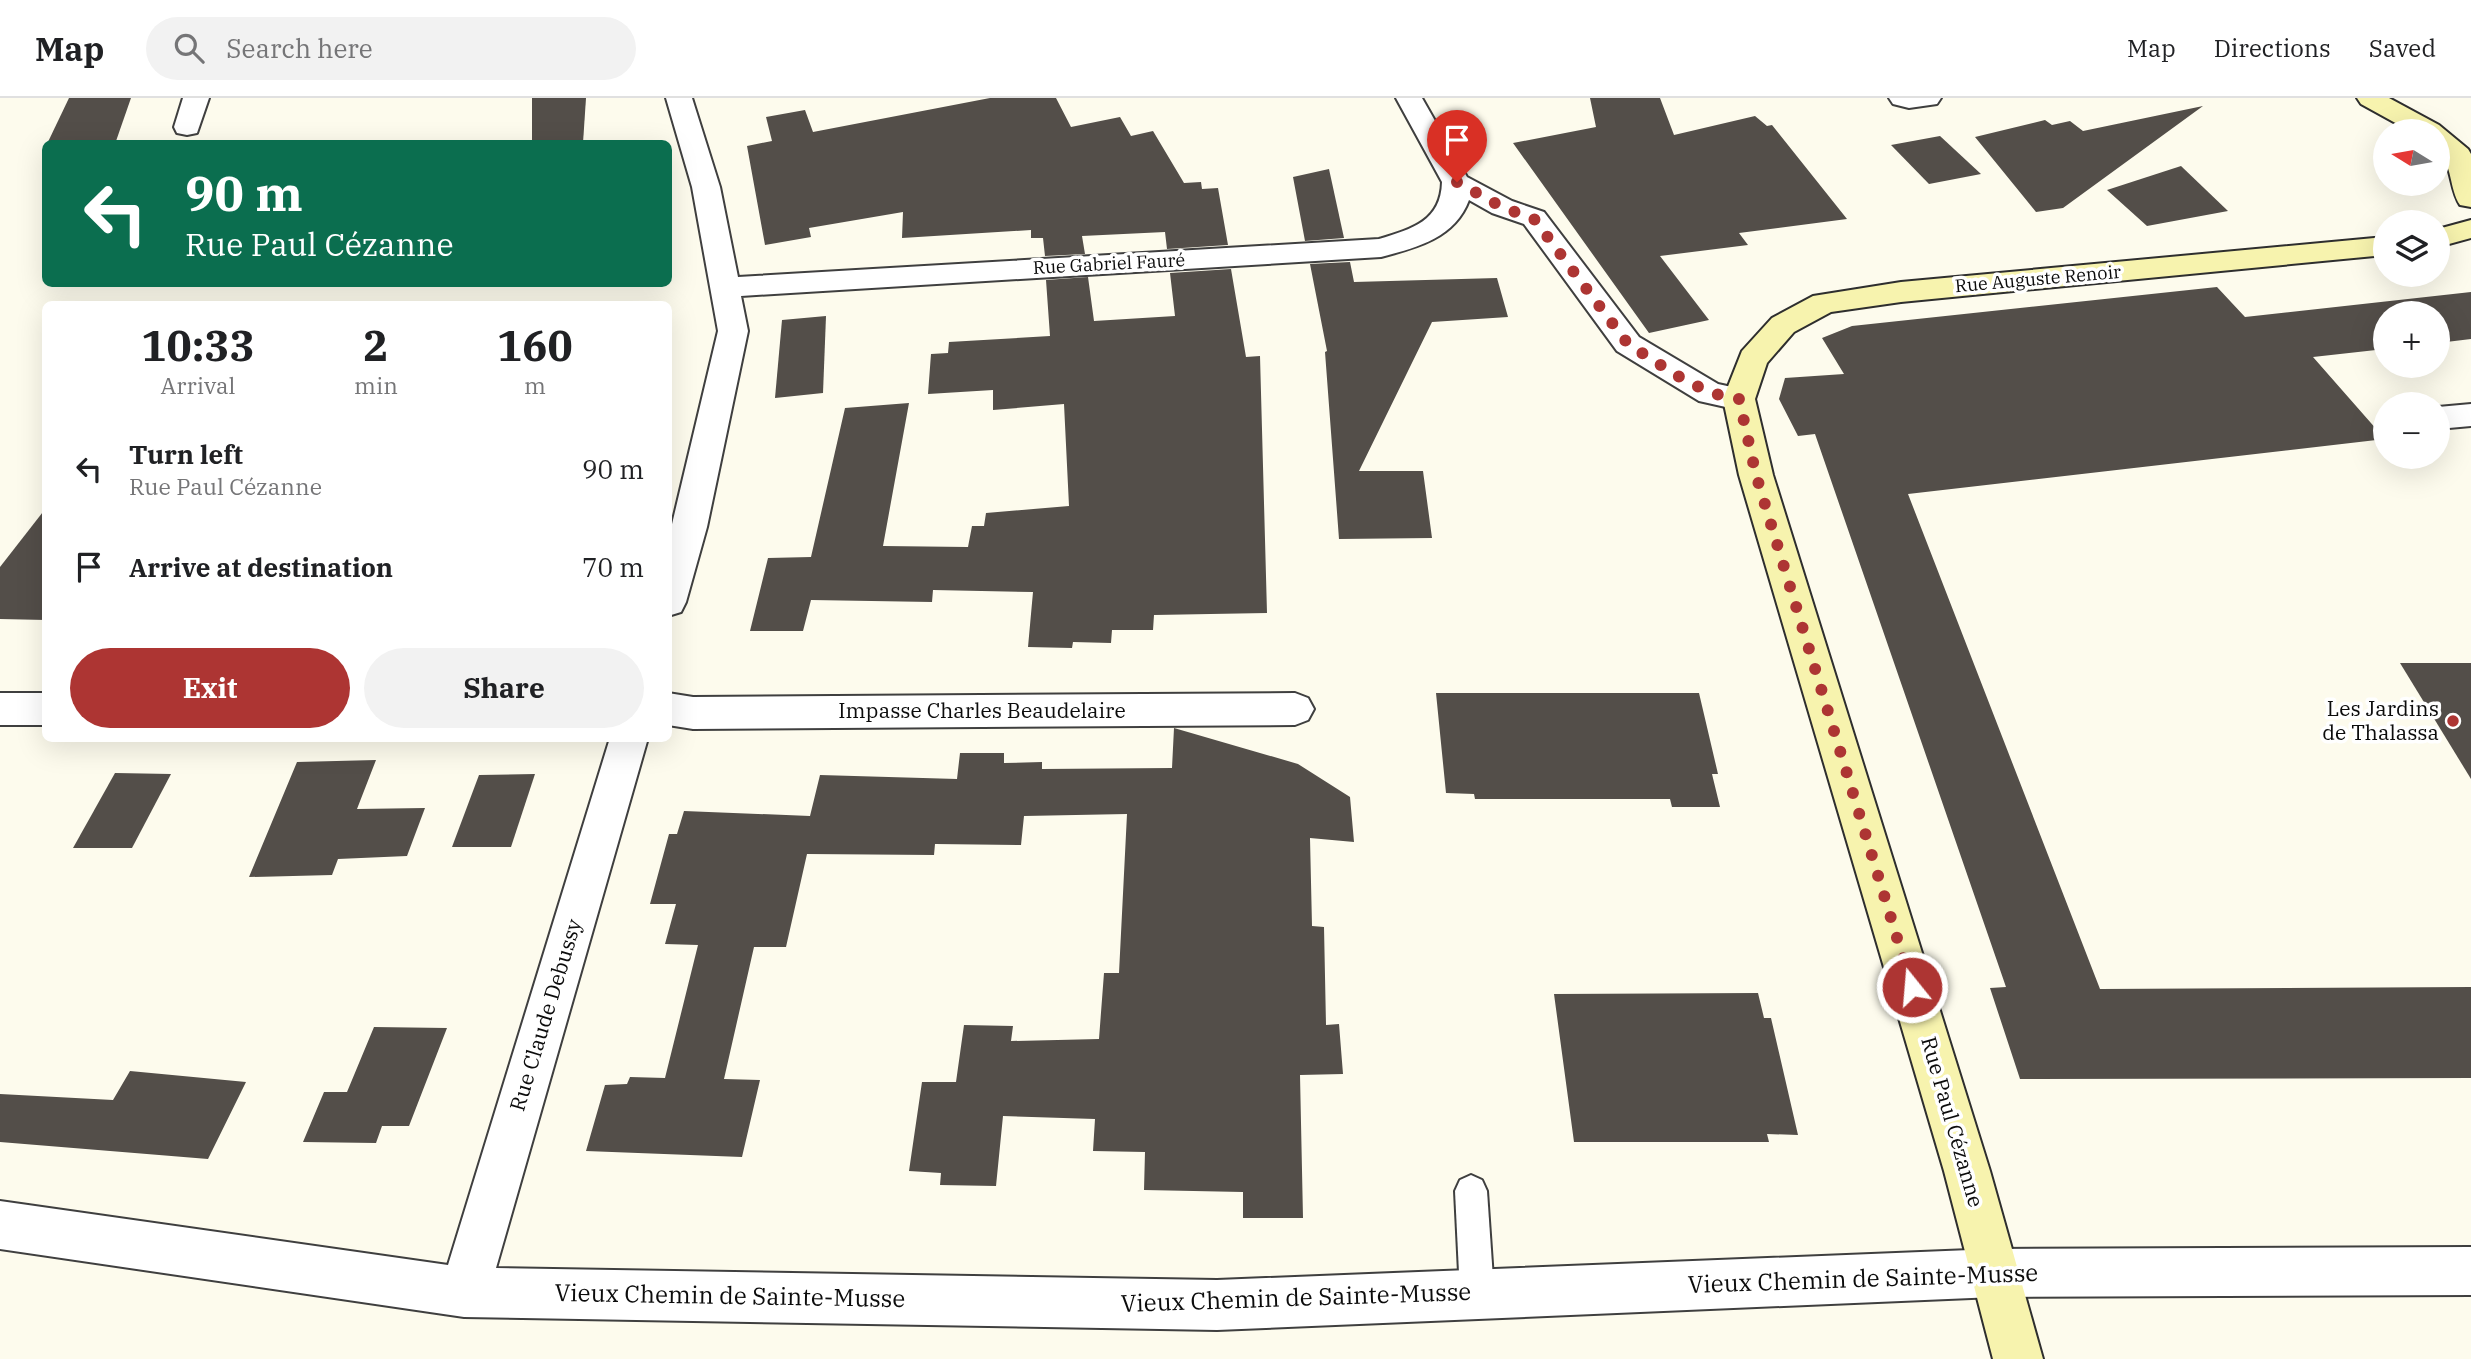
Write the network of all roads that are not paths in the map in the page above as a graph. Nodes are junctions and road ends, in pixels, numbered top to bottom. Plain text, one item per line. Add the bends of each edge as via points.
1 (196, 98) edge
2 (679, 98) edge
3 (1409, 98) edge
4 (1902, 98) edge
5 (1928, 98) edge
6 (2370, 98) edge
7 (2408, 119) edge
8 (187, 127) dead end
9 (2450, 148) edge
10 (2467, 172) edge
11 (1457, 182) junction
12 (2469, 214) edge
13 (2450, 228) edge
14 (2373, 247) edge
15 (725, 287) junction
16 (1739, 399) junction
17 (2471, 415) edge
18 (2450, 417) edge
19 (672, 588) edge
20 (0, 709) edge
21 (42, 709) edge
22 (672, 709) edge
23 (1295, 709) dead end
24 (628, 742) edge
25 (1471, 1191) dead end
26 (0, 1225) edge
27 (2471, 1271) edge
28 (1995, 1273) junction
29 (464, 1292) junction
30 (1477, 1293) junction
31 (2018, 1359) edge

1 - 8 street
2 - 15 street via 706,187
3 - 11 street
4 - 5 street
6 - 7 main road
9 - 10 main road
10 - 12 main road
11 - 15 street, Rue Gabriel Fauré via 1458,197 1445,219 1419,237 1381,248
11 - 16 street via 1534,219 1628,344 1710,393
12 - 13 main road
14 - 16 main road, Rue Auguste Renoir via 1824,303 1783,325 1753,359
15 - 19 street via 733,331
16 - 28 main road, Rue Paul Cézanne via 1756,475
17 - 18 street
20 - 21 street
22 - 23 street, Impasse Charles Beaudelaire via 705,713
24 - 29 street, Rue Claude Debussy
25 - 30 lane
26 - 29 street, Vieux Chemin de Sainte-Musse
27 - 28 street, Vieux Chemin de Sainte-Musse
28 - 30 street, Vieux Chemin de Sainte-Musse
28 - 31 main road, Rue Paul Cézanne
29 - 30 street, Vieux Chemin de Sainte-Musse via 1217,1305

